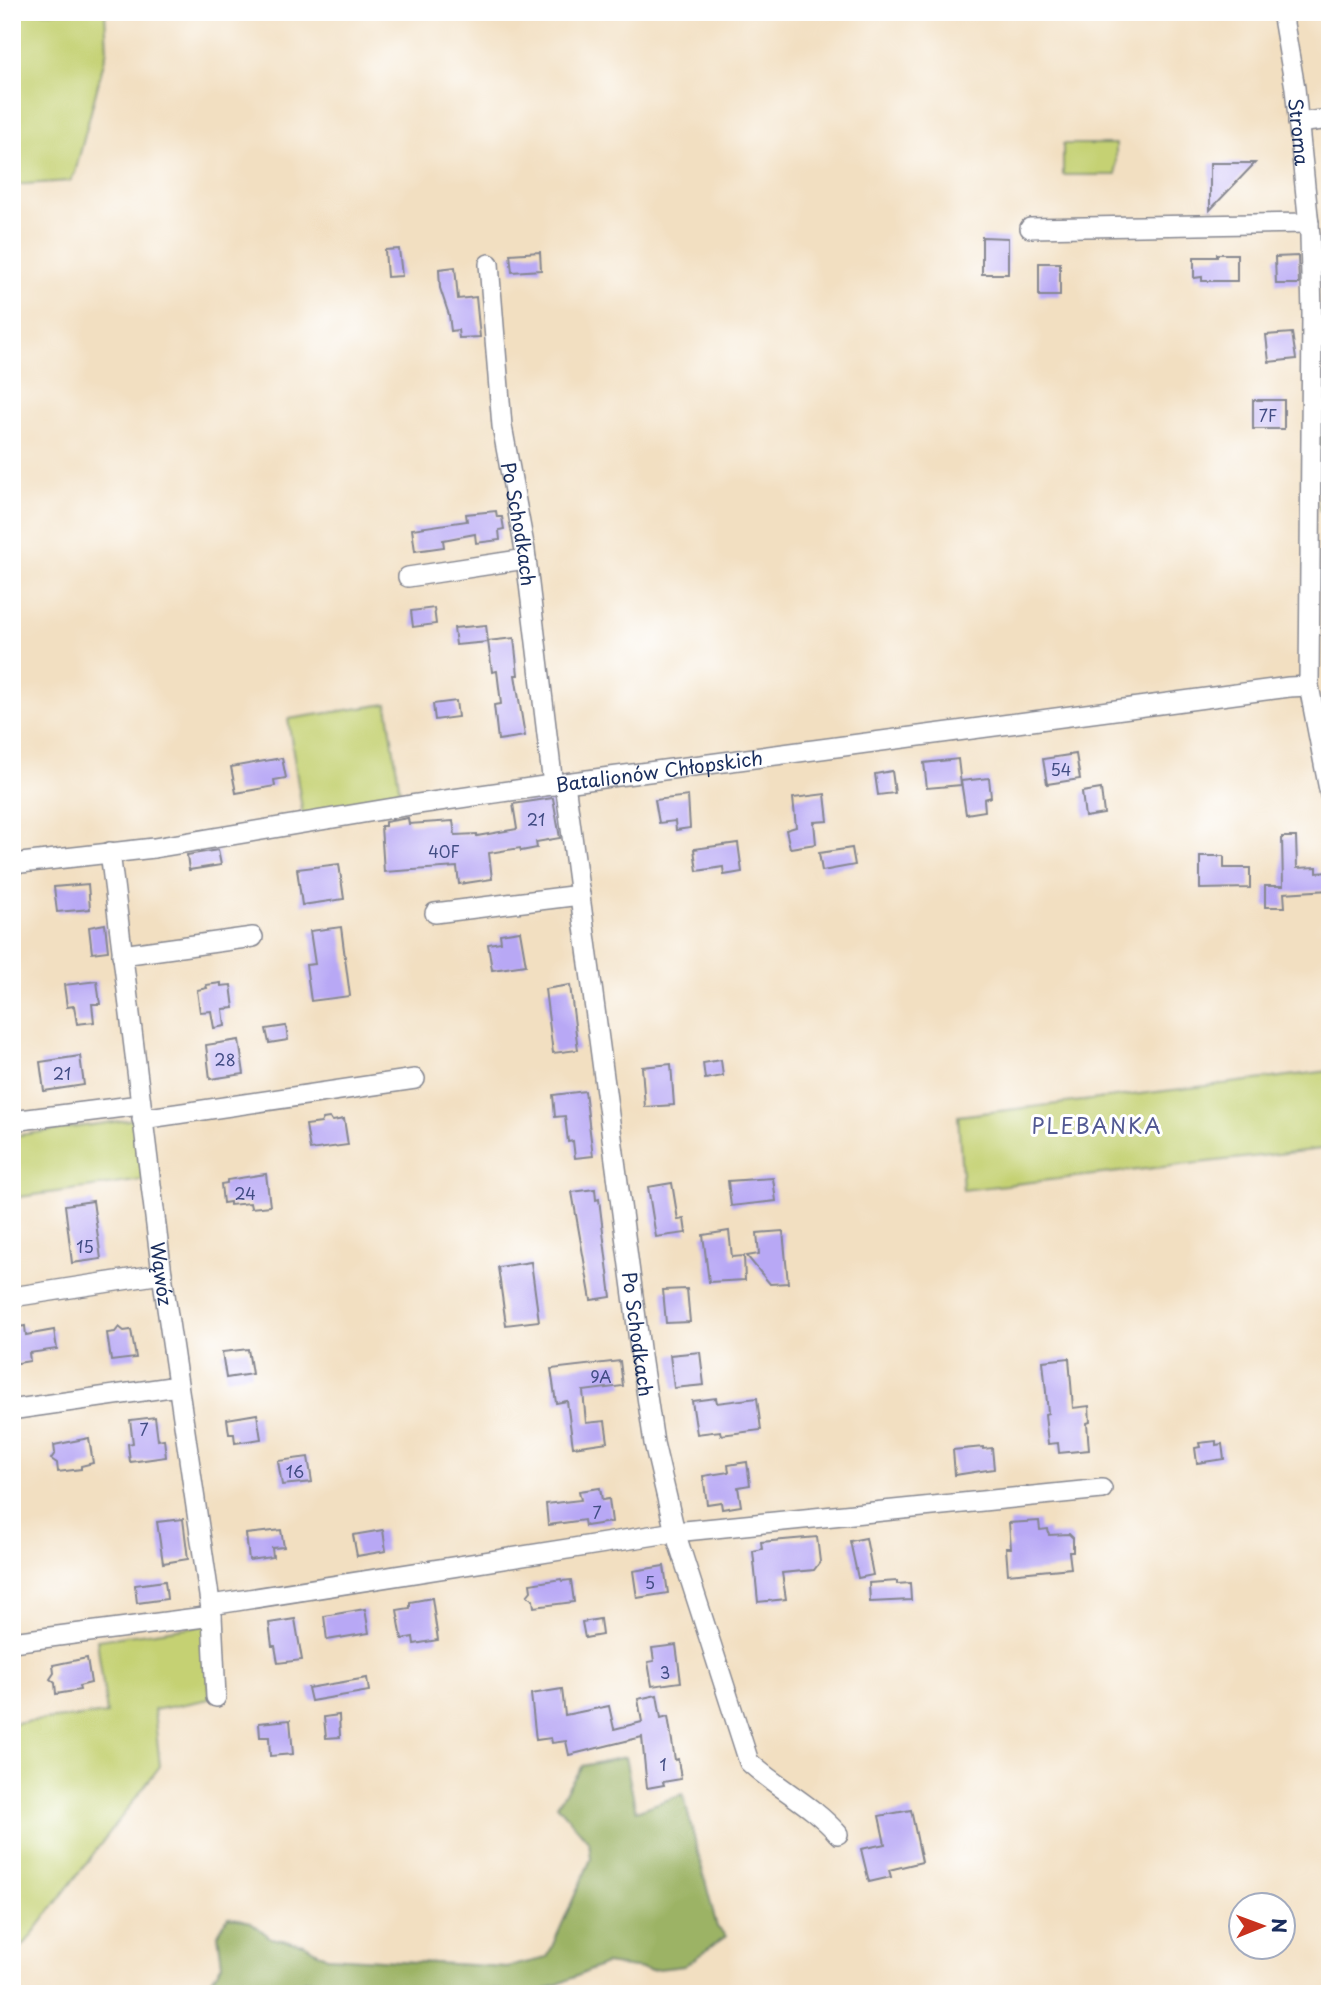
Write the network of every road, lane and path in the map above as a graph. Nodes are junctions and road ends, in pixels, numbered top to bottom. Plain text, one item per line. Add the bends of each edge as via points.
1 (1282, 12) edge
2 (1330, 119) edge
3 (1298, 123) junction
4 (1309, 223) junction
5 (1030, 228) dead end
6 (489, 264) dead end
7 (526, 559) junction
8 (408, 577) dead end
9 (1309, 686) junction
10 (559, 784) junction
11 (1329, 793) edge
12 (110, 852) junction
13 (12, 864) edge
14 (580, 895) junction
15 (435, 914) dead end
16 (253, 937) dead end
17 (122, 956) junction
18 (415, 1079) dead end
19 (141, 1112) junction
20 (12, 1121) edge
21 (162, 1274) junction
22 (12, 1297) edge
23 (178, 1386) junction
24 (18, 1409) dead end
25 (1102, 1489) dead end
26 (675, 1532) junction
27 (212, 1610) junction
28 (12, 1642) edge
29 (216, 1697) dead end
30 (838, 1834) dead end

1 - 3 street, Stroma
2 - 3 street
3 - 4 street, Stroma
4 - 5 street
4 - 9 street, Stroma
6 - 7 street, Po Schodkach via 502,426
7 - 8 street
7 - 10 street, Po Schodkach
9 - 10 street, Batalionów Chłopskich
9 - 11 street, Stroma
10 - 12 street, Batalionów Chłopskich
10 - 14 street, Po Schodkach
12 - 13 street, Batalionów Chłopskich
12 - 17 street, Wąwóz
14 - 15 street
14 - 26 street, Po Schodkach via 641,1356 654,1443
16 - 17 street
17 - 19 street, Wąwóz
18 - 19 street
19 - 20 street
19 - 21 street, Wąwóz
21 - 22 street
21 - 23 street, Wąwóz
23 - 24 street
23 - 27 street, Wąwóz
25 - 26 street
26 - 27 street
26 - 30 street, Po Schodkach via 749,1762
27 - 28 street
27 - 29 street, Wąwóz

